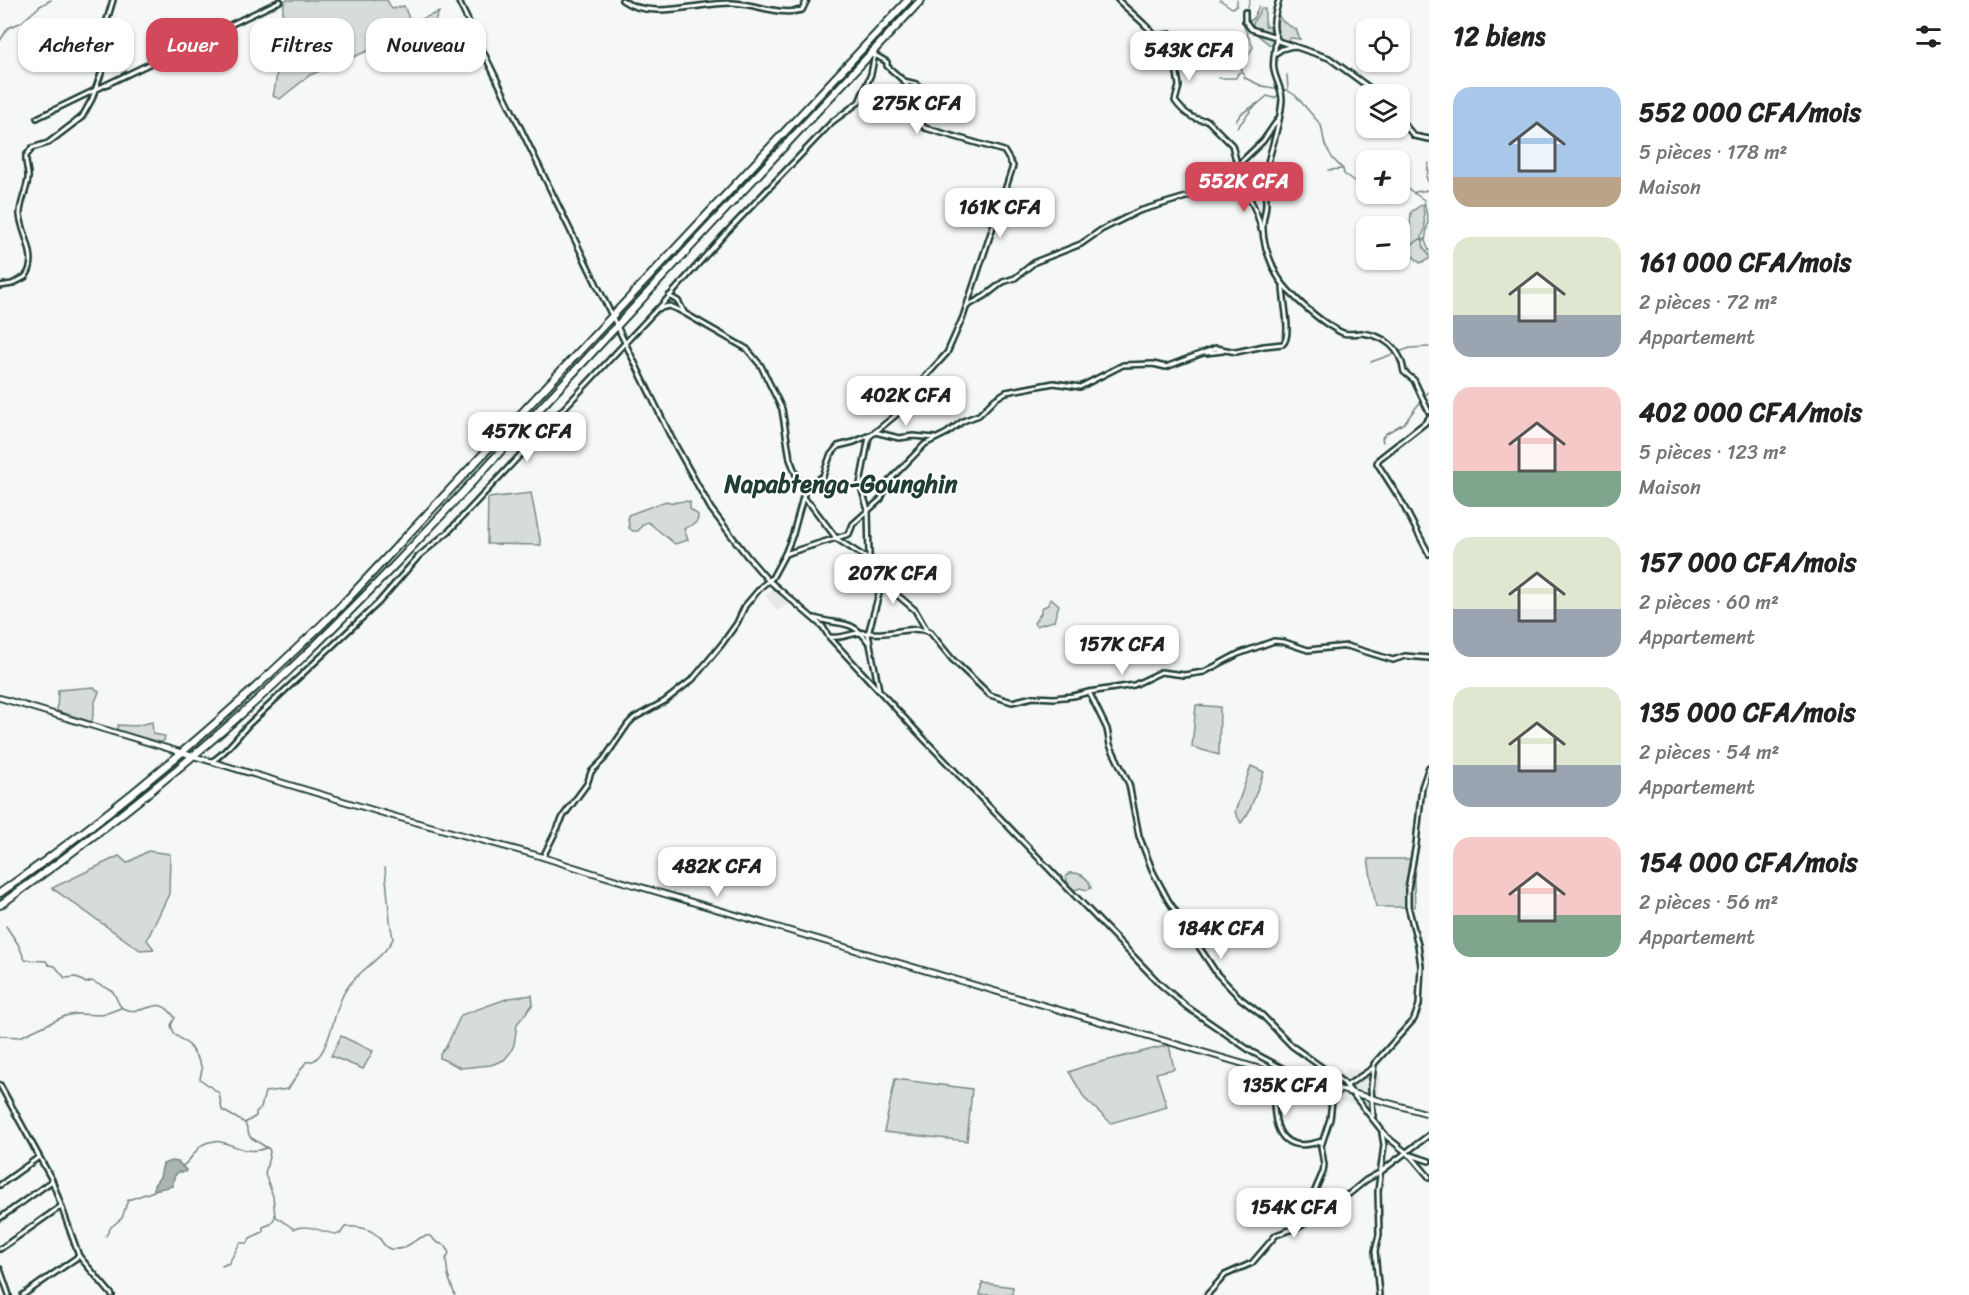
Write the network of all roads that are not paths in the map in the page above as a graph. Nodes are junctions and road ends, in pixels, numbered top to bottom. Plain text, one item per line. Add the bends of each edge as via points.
1 (113, 0) edge
2 (458, 0) edge
3 (622, 0) edge
4 (807, 0) edge
5 (908, 0) edge
6 (921, 0) edge
7 (1118, 0) edge
8 (1279, 0) edge
9 (280, 1) edge
10 (1245, 12) dead end
11 (1276, 37) junction
12 (1295, 45) junction
13 (875, 52) junction
14 (1276, 53) junction
15 (904, 81) junction
16 (1364, 84) edge
17 (95, 90) junction
18 (920, 95) junction
19 (1280, 117) junction
20 (37, 118) dead end
21 (1410, 131) edge
22 (1429, 139) edge
23 (1237, 164) junction
24 (1227, 177) junction
25 (1237, 179) junction
26 (1263, 240) junction
27 (0, 286) edge
28 (1283, 286) junction
29 (669, 296) junction
30 (966, 307) junction
31 (657, 309) junction
32 (685, 313) junction
33 (613, 316) junction
34 (617, 325) junction
35 (626, 342) junction
36 (1429, 412) edge
37 (1429, 418) edge
38 (875, 432) junction
39 (870, 435) junction
40 (937, 438) junction
41 (854, 442) junction
42 (867, 449) junction
43 (803, 495) junction
44 (868, 510) junction
45 (837, 539) junction
46 (785, 554) junction
47 (1429, 554) edge
48 (871, 561) junction
49 (874, 569) junction
50 (769, 581) junction
51 (813, 617) junction
52 (927, 631) junction
53 (862, 633) junction
54 (868, 633) junction
55 (829, 637) junction
56 (870, 644) junction
57 (1429, 658) edge
58 (879, 691) junction
59 (1089, 692) junction
60 (0, 698) edge
61 (183, 753) junction
62 (194, 756) junction
63 (212, 761) junction
64 (1429, 767) edge
65 (543, 857) junction
66 (0, 893) edge
67 (0, 905) edge
68 (1373, 1067) junction
69 (1274, 1073) junction
70 (1305, 1080) junction
71 (0, 1085) edge
72 (1347, 1086) junction
73 (1340, 1089) junction
74 (1352, 1092) junction
75 (1373, 1098) junction
76 (1429, 1114) edge
77 (1372, 1118) junction
78 (1382, 1130) junction
79 (1429, 1135) edge
80 (1322, 1141) junction
81 (1406, 1153) junction
82 (39, 1157) junction
83 (1429, 1161) edge
84 (1380, 1173) junction
85 (1429, 1177) edge
86 (52, 1180) junction
87 (0, 1185) edge
88 (60, 1207) dead end
89 (1309, 1217) junction
90 (0, 1218) edge
91 (0, 1249) edge
92 (79, 1256) junction
93 (0, 1269) edge
94 (9, 1295) edge
95 (23, 1295) edge
96 (112, 1295) edge
97 (1207, 1295) edge
98 (1379, 1295) edge

1 - 17 street via 106,20 107,53
2 - 33 street
3 - 4 street via 645,8 732,3 779,12 802,10
5 - 33 highway
6 - 13 highway
7 - 23 street via 1152,34 1171,34 1181,58 1175,100 1188,115 1207,120 1232,145
8 - 11 street via 1273,22
9 - 17 street
10 - 11 street via 1251,29
11 - 12 street
11 - 14 street
12 - 14 street
12 - 16 street via 1329,58
13 - 15 street
13 - 29 street via 872,74 858,102 836,118
13 - 34 highway
14 - 19 street via 1273,66 1281,91
15 - 18 street
15 - 18 street via 916,84
17 - 20 street
17 - 27 street via 80,120 48,143 32,148 26,156 28,182 20,214 31,263 25,277
18 - 30 street via 925,128 1004,151 1013,166
19 - 23 street via 1263,141
19 - 26 street via 1264,178
21 - 22 street
23 - 24 street
23 - 25 street
24 - 25 street
24 - 30 street via 1208,191 1139,212 1081,244 1035,262
25 - 26 street via 1249,196
26 - 28 street
28 - 36 street via 1310,311 1345,334 1373,335 1389,343 1398,353 1406,375 1414,380
28 - 40 street via 1288,327 1285,343 1236,352 1216,348 1167,367 1123,365 1080,387 1054,383 1009,390 979,415
29 - 31 street
29 - 32 street via 678,301
30 - 38 street via 944,358 896,415
31 - 32 street via 669,306
31 - 35 street
32 - 43 street via 747,349 762,366 782,409 790,459
33 - 34 street
33 - 61 highway via 342,605
34 - 35 street
34 - 62 highway via 401,558 302,658
35 - 50 street via 672,439 711,509
35 - 63 street via 378,603
37 - 47 street via 1377,464
38 - 39 street
38 - 40 street via 898,438
39 - 41 street
39 - 42 street
40 - 44 street via 889,481 880,499
41 - 42 street
41 - 43 street via 835,448 823,476
42 - 44 street via 860,484
43 - 45 street
43 - 46 street
44 - 45 street via 853,524 849,534
44 - 48 street
45 - 46 street
45 - 48 street
46 - 50 street
48 - 49 street
49 - 52 street via 915,610
49 - 54 street via 878,599
50 - 51 street
50 - 65 street via 745,606 737,623 693,679 665,701 633,718 591,772
51 - 53 street via 843,622
51 - 55 street
52 - 54 street via 913,628
52 - 59 street via 995,698 1012,702
53 - 54 street
53 - 55 street
53 - 56 street
54 - 56 street
55 - 58 street
56 - 58 street
57 - 59 street via 1405,656 1393,660 1347,646 1308,650 1274,641 1204,672 1161,672 1134,685
58 - 70 street via 1160,984 1252,1053
59 - 72 street via 1127,778 1139,836 1168,900 1217,974 1240,998 1292,1046
60 - 61 street
61 - 62 street
61 - 66 highway via 60,851
62 - 63 street
62 - 67 highway via 65,859
63 - 65 street
64 - 68 street via 1422,787 1408,889 1421,966 1419,1005 1414,1018
65 - 69 street
68 - 72 street
68 - 75 street
69 - 70 street
69 - 80 street via 1274,1118 1282,1137 1300,1146
70 - 73 street
71 - 82 street
72 - 73 street
72 - 74 street
73 - 74 street
73 - 80 street via 1332,1102
74 - 75 street
74 - 77 street
75 - 76 street
75 - 77 street
77 - 78 street
78 - 81 street
78 - 84 street
79 - 81 street
80 - 89 street via 1323,1172 1313,1194
81 - 83 street
81 - 84 street
81 - 85 street
82 - 86 street
82 - 87 street
84 - 89 street
84 - 98 street via 1375,1251
86 - 90 street
86 - 92 street
88 - 91 street
89 - 97 street via 1305,1224 1276,1235 1252,1263 1225,1275
92 - 95 street
92 - 96 street
93 - 94 street

